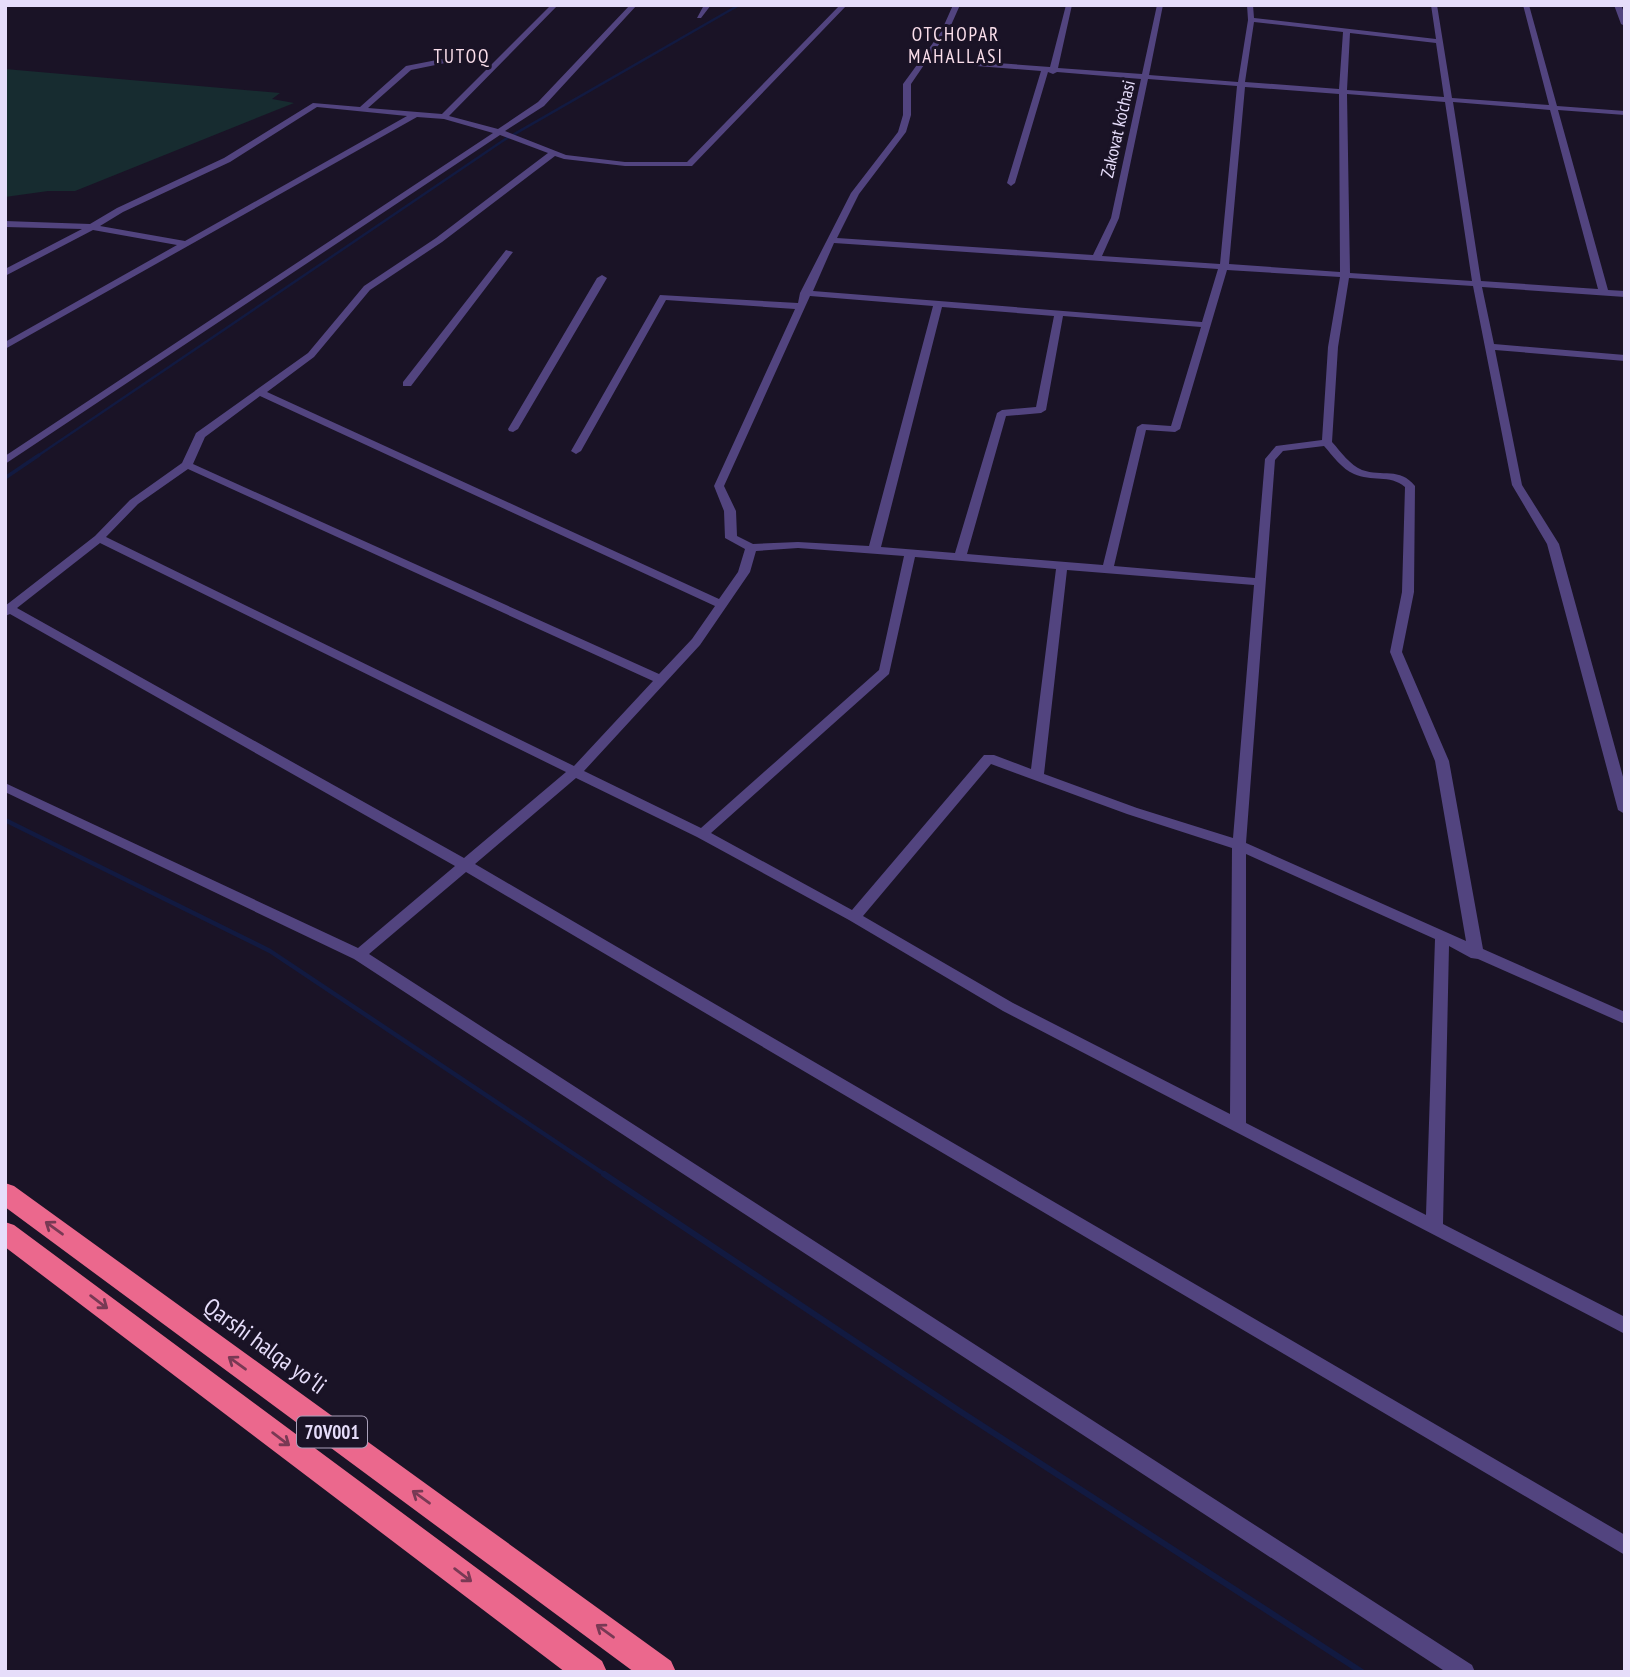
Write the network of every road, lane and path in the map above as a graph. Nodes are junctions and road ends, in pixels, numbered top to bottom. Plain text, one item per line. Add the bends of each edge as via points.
1 (555, 5) edge
2 (634, 5) edge
3 (708, 5) edge
4 (844, 5) edge
5 (957, 5) edge
6 (1069, 5) edge
7 (1160, 5) edge
8 (1250, 5) edge
9 (1434, 5) edge
10 (1526, 5) edge
11 (1617, 5) edge
12 (699, 17) dead end
13 (1251, 20) junction
14 (1625, 24) edge
15 (1347, 31) junction
16 (1438, 41) junction
17 (447, 60) dead end
18 (923, 60) junction
19 (1049, 71) junction
20 (1146, 79) junction
21 (1241, 86) junction
22 (1343, 93) junction
23 (1447, 102) junction
24 (1552, 108) junction
25 (361, 110) junction
26 (1625, 113) edge
27 (414, 115) junction
28 (444, 117) junction
29 (502, 132) junction
30 (552, 154) junction
31 (1011, 183) dead end
32 (5, 224) edge
33 (90, 227) junction
34 (831, 240) junction
35 (187, 244) junction
36 (509, 252) dead end
37 (1097, 257) junction
38 (1224, 265) junction
39 (5, 274) edge
40 (1345, 274) junction
41 (602, 278) dead end
42 (1477, 284) junction
43 (805, 293) junction
44 (1604, 293) junction
45 (1625, 294) edge
46 (938, 303) junction
47 (799, 306) junction
48 (1059, 313) junction
49 (1207, 325) junction
50 (5, 345) edge
51 (1489, 347) junction
52 (1625, 358) edge
53 (407, 384) dead end
54 (260, 392) junction
55 (513, 429) dead end
56 (1327, 443) junction
57 (576, 451) dead end
58 (5, 461) edge
59 (187, 465) junction
60 (99, 538) junction
61 (751, 548) junction
62 (873, 550) junction
63 (911, 553) junction
64 (960, 557) junction
65 (1062, 566) junction
66 (1108, 569) junction
67 (1261, 582) junction
68 (720, 604) junction
69 (7, 610) edge
70 (659, 679) junction
71 (577, 770) junction
72 (1037, 775) junction
73 (5, 787) edge
74 (1625, 810) edge
75 (702, 834) junction
76 (1239, 845) junction
77 (465, 865) junction
78 (855, 917) junction
79 (1441, 938) junction
80 (1476, 954) junction
81 (359, 955) junction
82 (1625, 1019) edge
83 (1238, 1127) junction
84 (5, 1193) edge
85 (1434, 1227) junction
86 (5, 1232) edge
87 (1625, 1326) edge
88 (1625, 1546) edge
89 (591, 1672) edge
90 (660, 1672) edge
91 (1465, 1672) edge

1 - 28 street
2 - 29 street via 541,104
3 - 12 street
4 - 30 street via 689,164 625,164
5 - 18 street
6 - 19 street
7 - 20 street, Zakovat ko'chasi
8 - 13 street
9 - 16 street
10 - 24 street
11 - 14 street
13 - 15 street
13 - 21 street
15 - 16 street
15 - 22 street
16 - 23 street
17 - 25 street via 409,68
18 - 19 street
18 - 34 street via 907,83 902,132 855,193
19 - 20 street
19 - 31 street
20 - 21 street
20 - 37 street, Zakovat ko'chasi via 1115,218
21 - 22 street
21 - 38 street
22 - 23 street
22 - 40 street
23 - 24 street
23 - 42 street
24 - 26 street
24 - 44 street
25 - 27 street
25 - 33 street via 316,105 227,160
27 - 28 street
27 - 35 street
28 - 29 street
29 - 30 street
29 - 58 street
30 - 54 street via 367,288 312,355
32 - 33 street
33 - 35 street
33 - 39 street
34 - 37 street
34 - 43 street
35 - 50 street
36 - 53 street
37 - 38 street
38 - 40 street
38 - 49 street
40 - 42 street
40 - 56 street via 1333,347
41 - 55 street
42 - 44 street
42 - 51 street
43 - 46 street
43 - 47 street
44 - 45 street
46 - 48 street
46 - 62 street
47 - 57 street via 663,296
47 - 61 street via 719,486 730,511 732,538
48 - 49 street
48 - 64 street via 1041,410 1002,413
49 - 66 street via 1175,429 1142,428
51 - 52 street
51 - 74 street via 1517,485 1553,544
54 - 59 street via 200,435
54 - 68 street
56 - 67 street via 1280,448 1270,459
56 - 80 street via 1350,469 1395,476 1410,486 1408,592 1396,652 1442,761
59 - 60 street via 134,502
59 - 70 street
60 - 69 street
60 - 71 street
61 - 62 street via 798,545
61 - 68 street via 744,572
62 - 63 street
63 - 64 street
63 - 75 street via 885,671
64 - 65 street
65 - 66 street
65 - 72 street
66 - 67 street
67 - 76 street
68 - 70 street via 695,642
69 - 77 street
70 - 71 street
71 - 75 street
71 - 77 street
72 - 76 street
72 - 78 street via 989,758
73 - 81 street
75 - 78 street
76 - 79 street
76 - 83 street
77 - 81 street
77 - 88 street
78 - 83 street via 1008,1007
79 - 80 street
79 - 85 street
80 - 82 street
81 - 91 street
83 - 85 street
90 -> 84 highway, Qarshi halqa yoʻli / 70V001
85 - 87 street
86 -> 89 highway, 70V001

